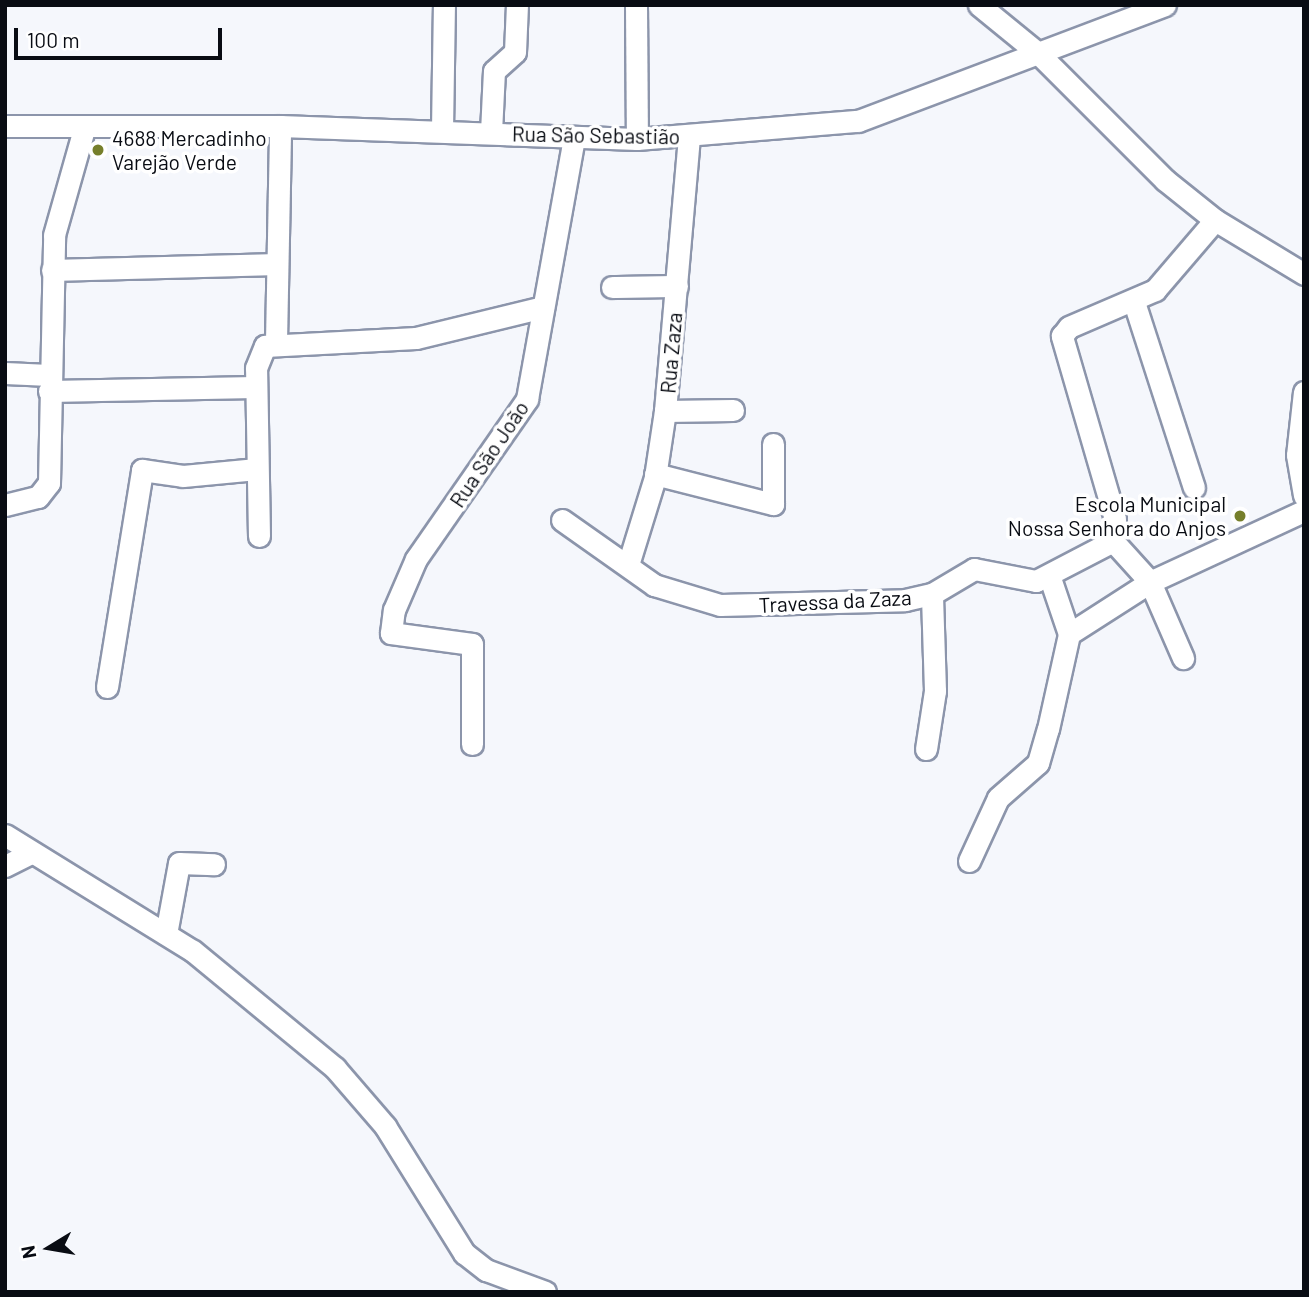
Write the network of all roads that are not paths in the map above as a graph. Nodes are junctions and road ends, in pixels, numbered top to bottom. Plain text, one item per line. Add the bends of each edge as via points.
1 (444, 5) edge
2 (517, 5) edge
3 (636, 5) edge
4 (979, 5) edge
5 (1165, 5) edge
6 (1119, 15) edge
7 (1039, 54) junction
8 (5, 126) edge
9 (280, 126) junction
10 (84, 129) junction
11 (442, 130) junction
12 (491, 132) junction
13 (574, 138) junction
14 (689, 138) junction
15 (637, 139) junction
16 (1215, 220) junction
17 (277, 264) junction
18 (51, 270) junction
19 (1304, 274) edge
20 (677, 286) junction
21 (612, 287) dead end
22 (1134, 302) junction
23 (543, 307) junction
24 (276, 342) junction
25 (5, 373) edge
26 (49, 383) junction
27 (255, 387) junction
28 (1304, 392) edge
29 (733, 410) dead end
30 (665, 411) junction
31 (773, 444) dead end
32 (257, 468) junction
33 (655, 474) junction
34 (1194, 488) dead end
35 (1304, 495) edge
36 (5, 505) edge
37 (1304, 511) edge
38 (562, 520) dead end
39 (259, 536) dead end
40 (1113, 541) junction
41 (628, 565) junction
42 (1051, 578) junction
43 (1150, 582) junction
44 (932, 594) junction
45 (1069, 634) junction
46 (1183, 658) dead end
47 (107, 687) dead end
48 (472, 744) dead end
49 (926, 749) dead end
50 (5, 835) edge
51 (30, 853) junction
52 (970, 861) dead end
53 (214, 864) dead end
54 (5, 866) edge
55 (166, 934) junction
56 (545, 1292) edge

1 - 11 street
2 - 12 street via 514,54 494,71
3 - 15 street
4 - 7 street
5 - 6 street, Rua São Sebastião
6 - 7 street, Rua São Sebastião
7 - 14 street, Rua São Sebastião via 858,121
7 - 16 street via 1165,180
8 - 10 street, Rua São Sebastião
9 - 10 street, Rua São Sebastião
9 - 11 street, Rua São Sebastião
9 - 17 street
10 - 18 street via 56,226
11 - 12 street, Rua São Sebastião
12 - 13 street, Rua São Sebastião
13 - 15 street, Rua São Sebastião
13 - 23 street, Rua São João
14 - 15 street, Rua São Sebastião
14 - 20 street, Rua Zaza
16 - 19 street
16 - 22 street via 1167,280
17 - 18 street
17 - 24 street
18 - 26 street
20 - 21 street
20 - 30 street, Rua Zaza
22 - 34 street
22 - 40 street via 1079,322 1062,336 1115,519
23 - 24 street via 416,338 334,345
23 - 48 street, Rua São João via 536,373 520,415 416,559 391,633 472,644
24 - 27 street via 258,353
25 - 26 street
26 - 27 street
26 - 36 street via 47,489
27 - 32 street
28 - 35 street via 1297,445
29 - 30 street
30 - 33 street, Rua Zaza
31 - 33 street via 773,504
32 - 39 street
32 - 47 street via 183,476 142,470
33 - 41 street, Rua Zaza
37 - 43 street
38 - 41 street, Travessa da Zaza
40 - 42 street, Travessa da Zaza
40 - 43 street
41 - 44 street, Travessa da Zaza via 668,592 720,605 880,602
42 - 44 street, Travessa da Zaza via 1020,581 974,569
42 - 45 street
43 - 45 street
43 - 46 street
44 - 49 street via 934,691
45 - 52 street via 1038,763 998,798
50 - 51 street
51 - 54 street
51 - 55 street
53 - 55 street via 179,863
55 - 56 street via 335,1068 385,1126 434,1213 472,1260

